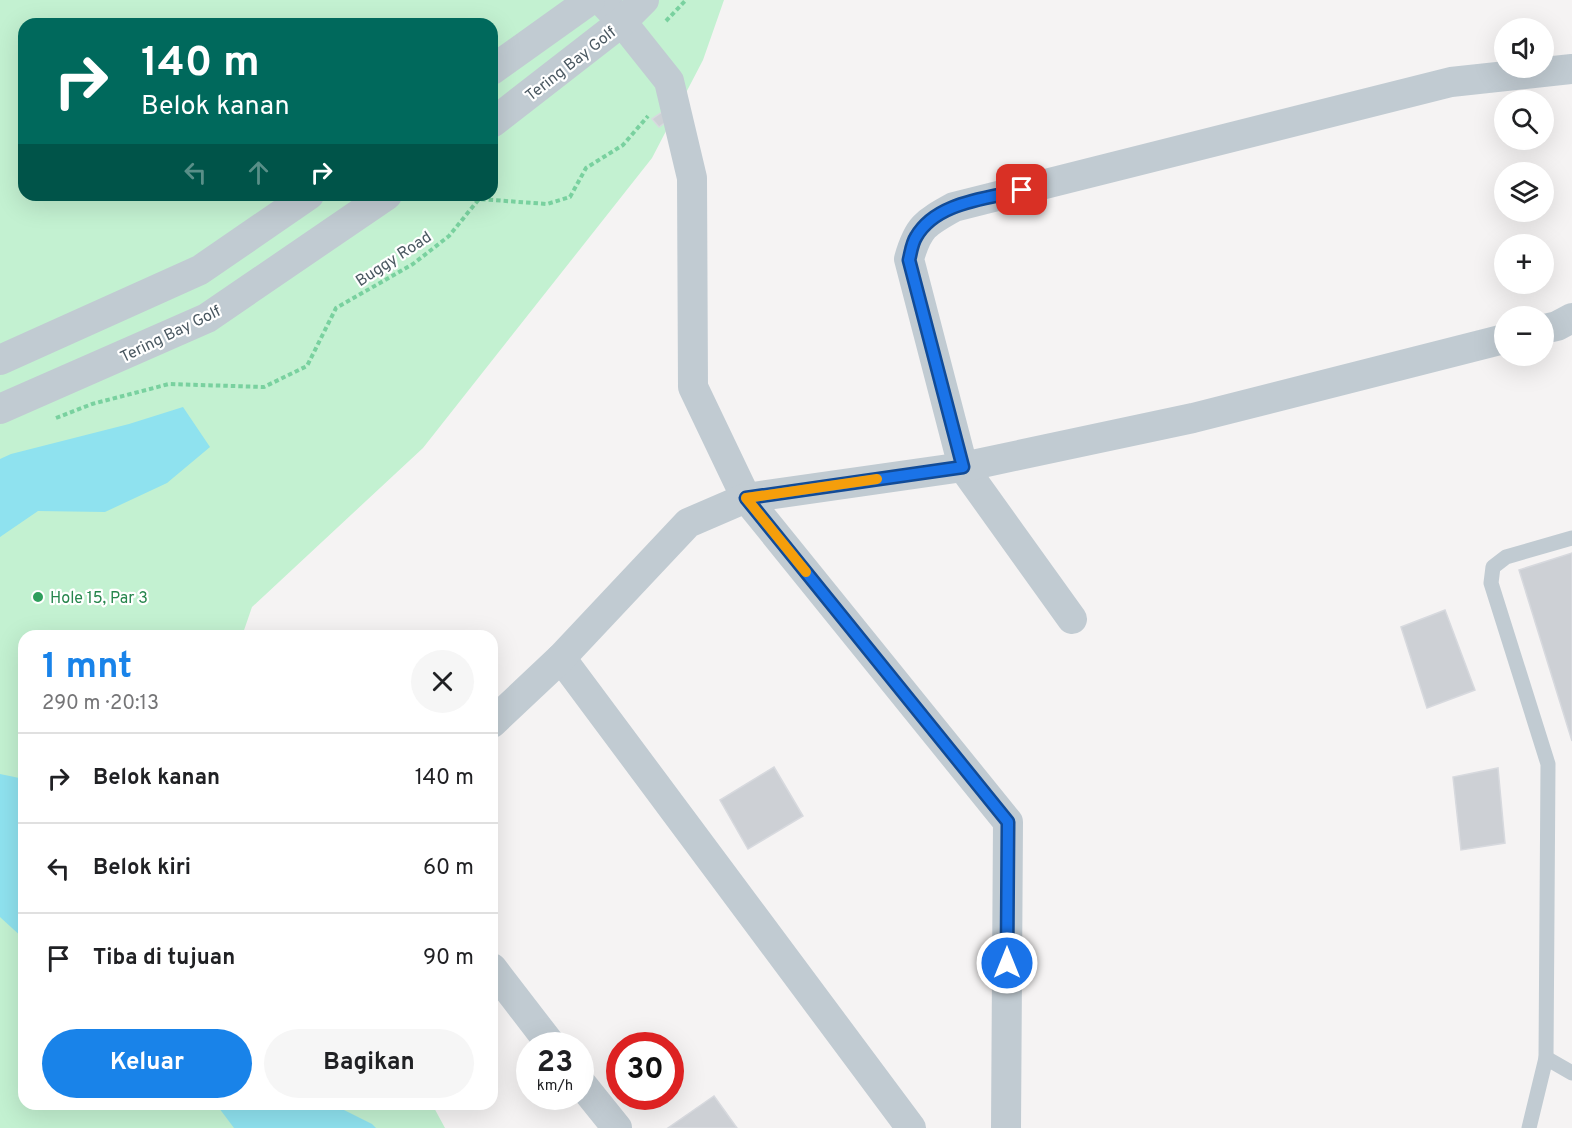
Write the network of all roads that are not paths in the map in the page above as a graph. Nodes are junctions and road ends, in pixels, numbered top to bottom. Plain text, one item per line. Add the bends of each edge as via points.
1 (590, 0) edge
2 (601, 0) edge
3 (644, 0) edge
4 (622, 22) junction
5 (498, 66) edge
6 (1572, 69) edge
7 (498, 118) edge
8 (300, 201) edge
9 (378, 201) edge
10 (1572, 318) edge
11 (1554, 327) edge
12 (1494, 342) edge
13 (0, 360) edge
14 (0, 409) edge
15 (963, 467) junction
16 (746, 498) junction
17 (1572, 538) edge
18 (1072, 619) dead end
19 (561, 658) junction
20 (498, 717) edge
21 (498, 976) edge
22 (541, 1032) edge
23 (1546, 1058) junction
24 (1572, 1074) edge
25 (594, 1099) edge
26 (617, 1128) edge
27 (911, 1128) edge
28 (1006, 1128) edge
29 (1529, 1128) edge

1 - 5 street
2 - 4 street
3 - 4 street, Tering Bay Golf
4 - 7 street, Tering Bay Golf
4 - 16 street via 669,81 692,178 693,387
6 - 15 street via 1451,82 954,207 928,220 915,238 909,260
8 - 13 street via 200,270
9 - 14 street, Tering Bay Golf via 207,318
10 - 11 street
12 - 15 street via 1193,418
15 - 16 street
15 - 18 street
16 - 19 street via 688,523
16 - 28 street via 1008,822
17 - 23 lane via 1506,557 1493,567 1491,583 1548,764
19 - 20 street
19 - 27 street
21 - 22 street
23 - 24 lane
23 - 29 lane
25 - 26 street

